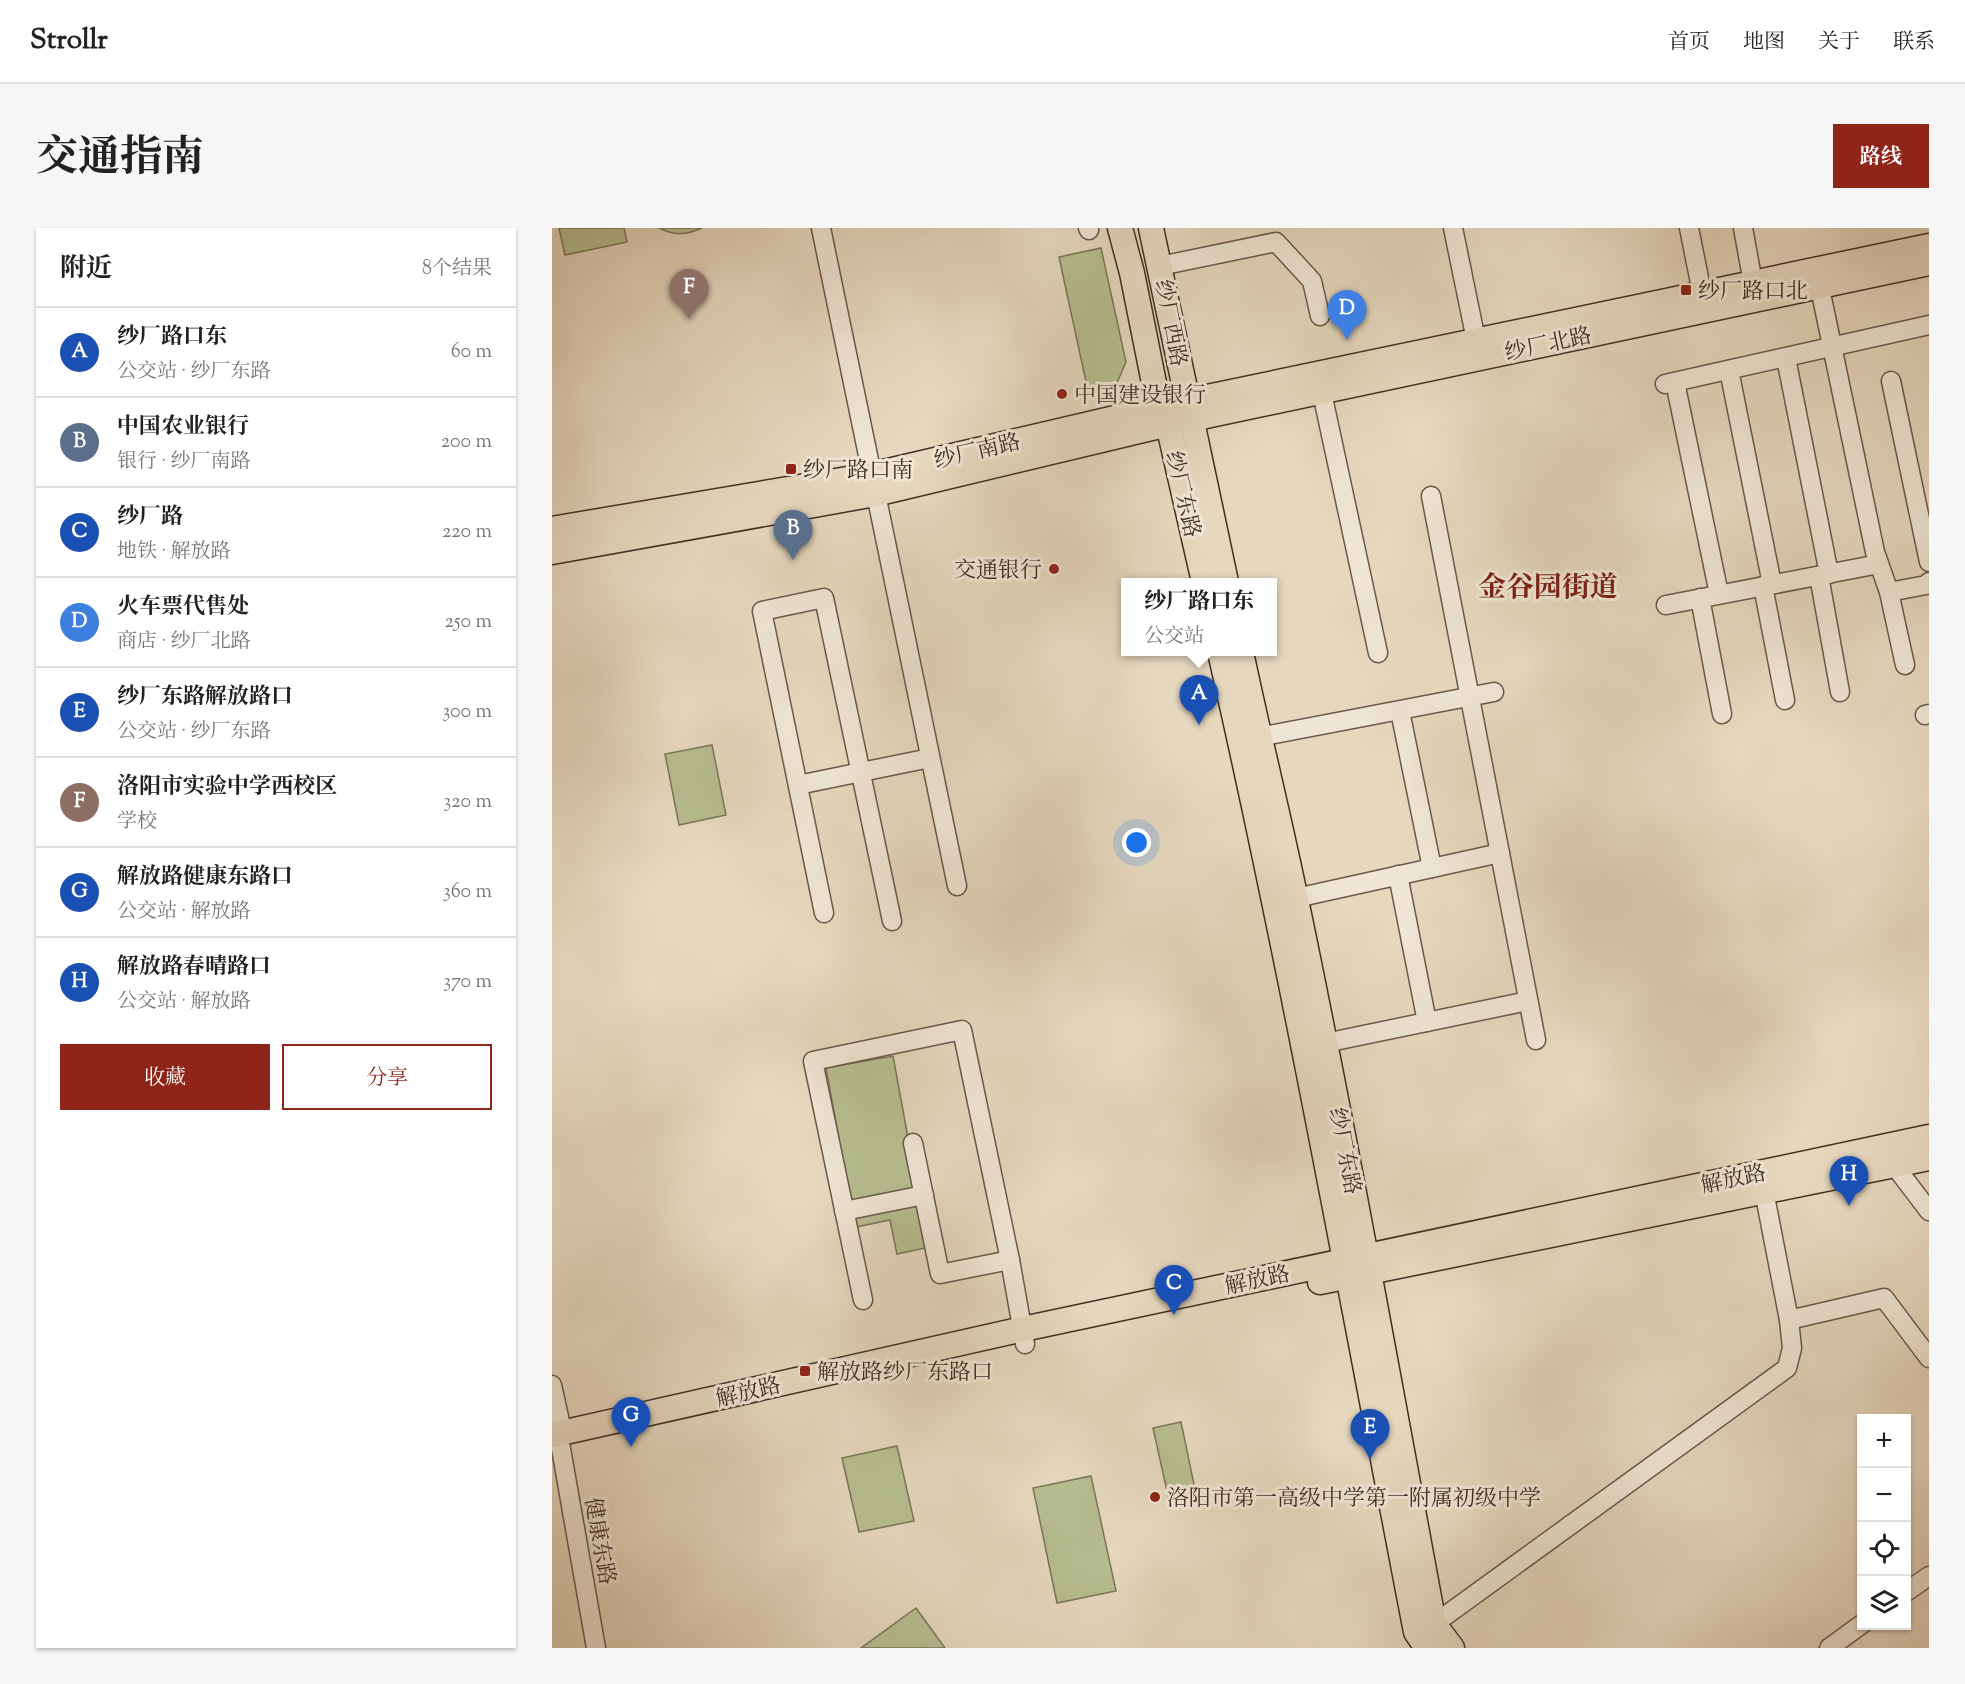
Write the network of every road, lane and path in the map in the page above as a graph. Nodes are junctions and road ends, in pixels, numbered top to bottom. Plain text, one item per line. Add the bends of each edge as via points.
1 (821, 228) edge
2 (1120, 228) edge
3 (1151, 228) edge
4 (1454, 228) edge
5 (1689, 228) edge
6 (1743, 228) edge
7 (1929, 246) edge
8 (1929, 263) edge
9 (1160, 266) junction
10 (1818, 278) junction
11 (1753, 282) junction
12 (1702, 293) junction
13 (1320, 316) dead end
14 (1929, 326) edge
15 (1476, 340) junction
16 (1833, 347) junction
17 (1786, 358) junction
18 (1729, 370) junction
19 (1891, 381) dead end
20 (1320, 382) junction
21 (1190, 410) junction
22 (1163, 416) junction
23 (873, 485) junction
24 (1431, 496) dead end
25 (552, 529) edge
26 (552, 552) edge
27 (1929, 562) edge
28 (1879, 564) junction
29 (1824, 575) junction
30 (1203, 578) edge
31 (1225, 578) edge
32 (1929, 582) edge
33 (1767, 585) junction
34 (1889, 592) junction
35 (1719, 594) junction
36 (1700, 598) junction
37 (1666, 604) dead end
38 (1378, 652) dead end
39 (1221, 656) edge
40 (1242, 656) edge
41 (1905, 665) dead end
42 (1494, 692) dead end
43 (1840, 692) dead end
44 (1470, 697) junction
45 (1785, 700) dead end
46 (1400, 711) junction
47 (1722, 714) dead end
48 (1259, 737) junction
49 (930, 758) junction
50 (860, 772) junction
51 (798, 785) junction
52 (1500, 853) junction
53 (1432, 868) junction
54 (1398, 875) junction
55 (957, 886) dead end
56 (1296, 898) junction
57 (824, 913) dead end
58 (892, 921) dead end
59 (1528, 1001) junction
60 (1427, 1022) junction
61 (1536, 1040) dead end
62 (1325, 1043) junction
63 (1929, 1137) edge
64 (913, 1143) dead end
65 (1891, 1155) junction
66 (1929, 1158) edge
67 (1764, 1191) junction
68 (924, 1195) junction
69 (844, 1211) junction
70 (1929, 1211) edge
71 (1010, 1260) junction
72 (1357, 1266) junction
73 (863, 1300) dead end
74 (1789, 1320) junction
75 (1024, 1336) junction
76 (1929, 1358) edge
77 (552, 1385) edge
78 (556, 1434) edge
79 (1929, 1576) edge
80 (1911, 1589) edge
81 (1434, 1624) junction
82 (1857, 1628) edge
83 (596, 1648) edge
84 (1427, 1648) edge
85 (1452, 1648) edge
86 (1829, 1648) edge

1 - 23 street
2 - 22 main road, 纱厂西路
3 - 9 main road, 纱厂西路
4 - 15 street
5 - 12 street
6 - 11 street
7 - 10 main road, 纱厂北路
8 - 10 main road, 纱厂北路
9 - 13 street via 1276,242 1312,281
9 - 21 main road, 纱厂西路
10 - 11 main road, 纱厂北路
10 - 16 street
10 - 20 main road, 纱厂北路
11 - 12 main road, 纱厂北路
12 - 15 main road, 纱厂北路
14 - 16 street
15 - 20 main road, 纱厂北路
16 - 17 street
16 - 28 street
17 - 18 street
17 - 29 street
18 - 33 street
18 - 35 street via 1670,383
19 - 27 street
20 - 21 main road, 纱厂北路
20 - 38 street
21 - 22 main road, 纱厂南路
21 - 31 main road, 纱厂东路
22 - 23 main road, 纱厂南路
22 - 30 main road, 纱厂东路
23 - 25 main road, 纱厂南路
23 - 26 main road, 纱厂南路
23 - 49 street
24 - 44 street
28 - 29 street
28 - 34 street
29 - 33 street
29 - 43 street
32 - 34 street
33 - 35 street
33 - 45 street
34 - 41 street
35 - 36 street
36 - 37 street
36 - 47 street
39 - 72 main road, 纱厂东路
40 - 48 main road, 纱厂东路
42 - 44 street
44 - 46 street
44 - 52 street
46 - 48 street
46 - 53 street
48 - 56 main road, 纱厂东路
49 - 50 street
49 - 55 street
50 - 51 street
50 - 51 street via 824,598 762,611
50 - 58 street
51 - 57 street
52 - 53 street
52 - 59 street
53 - 54 street
54 - 56 street
54 - 60 street
56 - 62 main road, 纱厂东路
59 - 60 street
59 - 61 street
60 - 62 street
62 - 72 main road, 纱厂东路
63 - 65 main road, 解放路
64 - 68 street
65 - 66 main road, 解放路
65 - 67 main road, 解放路
65 - 70 street
65 - 72 main road, 解放路
67 - 72 main road, 解放路
67 - 74 street
68 - 69 street
68 - 71 street via 940,1274
69 - 71 street via 813,1061 962,1030
69 - 73 street
71 - 75 street
72 - 75 main road, 解放路
72 - 81 main road, 纱厂东路
72 - 84 main road, 纱厂东路 via 1416,1632
74 - 76 street via 1884,1298
74 - 81 street via 1792,1348 1787,1368
75 - 78 main road, 解放路
77 - 78 street, 健康东路
78 - 83 street, 健康东路
79 - 80 street
81 - 85 main road, 纱厂东路
82 - 86 street

